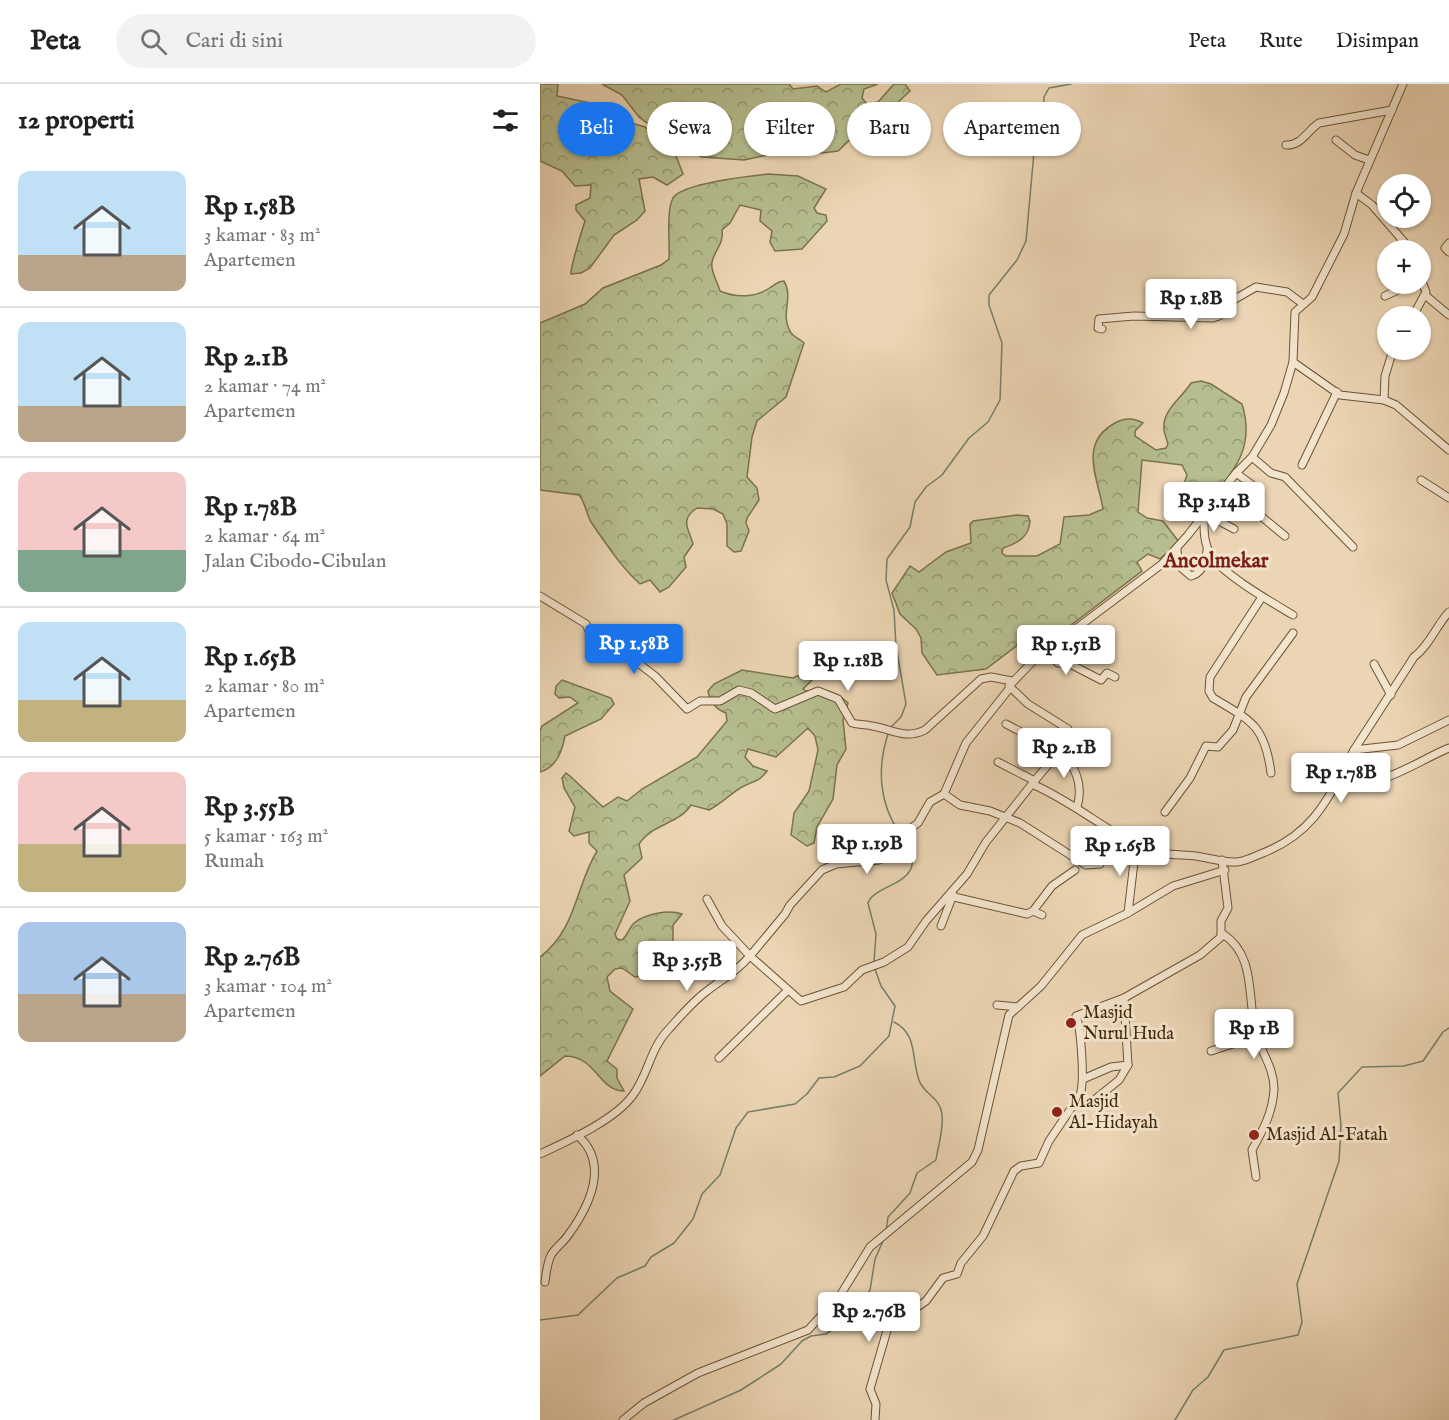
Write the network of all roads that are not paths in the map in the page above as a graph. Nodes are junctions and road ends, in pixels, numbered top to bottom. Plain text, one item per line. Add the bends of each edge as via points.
1 (1403, 84) edge
2 (1392, 110) junction
3 (1336, 140) dead end
4 (1286, 145) dead end
5 (1369, 160) junction
6 (1356, 194) junction
7 (1402, 240) edge
8 (1449, 243) edge
9 (1449, 252) edge
10 (1389, 294) edge
11 (1425, 295) joint
12 (1385, 296) dead end
13 (1303, 304) junction
14 (1419, 306) edge
15 (1449, 315) edge
16 (1102, 329) dead end
17 (1390, 360) edge
18 (1293, 363) junction
19 (1337, 392) junction
20 (1384, 399) junction
21 (1449, 450) edge
22 (1252, 457) junction
23 (1302, 465) dead end
24 (1236, 473) junction
25 (1421, 480) dead end
26 (1449, 498) edge
27 (1205, 512) junction
28 (1234, 529) dead end
29 (1285, 536) dead end
30 (1207, 546) junction
31 (1353, 547) dead end
32 (1177, 548) junction
33 (540, 596) edge
34 (1262, 597) junction
35 (1449, 612) edge
36 (1293, 615) dead end
37 (1293, 633) dead end
38 (1056, 645) junction
39 (1374, 664) dead end
40 (1115, 677) dead end
41 (1011, 685) junction
42 (1391, 695) junction
43 (1239, 713) junction
44 (1449, 720) edge
45 (1006, 724) dead end
46 (1449, 748) edge
47 (1059, 750) junction
48 (1354, 750) junction
49 (999, 762) dead end
50 (1271, 773) dead end
51 (1336, 781) junction
52 (1034, 782) junction
53 (944, 794) junction
54 (1077, 807) junction
55 (1165, 812) dead end
56 (1006, 817) junction
57 (1136, 845) junction
58 (1222, 860) junction
59 (1100, 864) dead end
60 (1075, 870) dead end
61 (1225, 870) junction
62 (953, 893) junction
63 (707, 899) dead end
64 (1033, 911) junction
65 (1128, 913) junction
66 (1042, 915) dead end
67 (941, 926) dead end
68 (1223, 934) junction
69 (750, 956) junction
70 (787, 991) junction
71 (1124, 998) junction
72 (997, 1005) dead end
73 (1018, 1007) junction
74 (1257, 1036) junction
75 (1211, 1051) dead end
76 (719, 1058) dead end
77 (1128, 1065) junction
78 (1083, 1079) junction
79 (1093, 1101) dead end
80 (577, 1135) junction
81 (540, 1154) edge
82 (1256, 1177) dead end
83 (545, 1282) dead end
84 (623, 1420) edge
85 (875, 1420) edge

1 - 2 street
2 - 4 street via 1319,123 1299,142
2 - 5 street
3 - 5 street
5 - 6 street
6 - 7 street via 1372,205
6 - 13 street via 1344,234 1312,297
8 - 9 street via 1445,248
10 - 12 street
11 - 14 street
11 - 15 street
13 - 16 street via 1287,292 1256,287 1213,318 1099,319 1098,328
13 - 18 street via 1295,312
17 - 20 street
18 - 19 street
18 - 22 street via 1271,425
19 - 20 street via 1350,398
19 - 23 street
20 - 21 street via 1427,428
22 - 24 street
22 - 31 street via 1271,473 1285,477
24 - 27 street
24 - 29 street via 1254,487 1251,508
25 - 26 street
27 - 28 street
27 - 30 street
27 - 32 street
30 - 32 street via 1204,564 1191,576 1178,565
30 - 34 street via 1216,561
32 - 38 street via 1162,564
33 - 41 street via 586,624 601,650 627,655 687,709 700,701 720,701 740,690 776,709 818,692 838,699 852,723 913,735 925,730 981,679 991,677
34 - 36 street
34 - 43 street via 1209,681 1209,695
35 - 42 street
37 - 43 street via 1246,697
38 - 40 street via 1053,657 1058,663 1070,664 1101,680 1107,673
38 - 41 street via 1033,661
39 - 42 street
41 - 47 street via 1028,704 1067,726 1068,736
41 - 53 street via 966,743
42 - 48 street
43 - 50 street via 1259,729 1268,750
43 - 55 street via 1233,730 1219,747 1206,746 1190,778
44 - 48 street via 1398,745
45 - 47 street
46 - 51 street via 1382,780 1352,784
47 - 52 street
47 - 54 street via 1080,782
48 - 51 street
49 - 52 street
51 - 58 street via 1319,814 1290,841 1239,862
52 - 54 street
52 - 56 street
53 - 56 street via 960,805
53 - 69 street via 930,802 918,823 879,860 836,864 822,870
54 - 57 street
56 - 59 street via 1049,839 1086,865
56 - 62 street
57 - 58 street via 1170,856
57 - 65 street
58 - 61 street
60 - 64 street via 1052,886
61 - 65 street via 1173,886
61 - 68 street via 1228,908 1221,922
62 - 64 street via 1020,913
62 - 67 street
62 - 70 street via 908,948 868,967 844,987 801,1001
63 - 69 street via 722,927
64 - 66 street
65 - 73 street via 1082,935 1041,986
68 - 71 street via 1200,955
68 - 74 street via 1237,946 1246,966
69 - 70 street
69 - 80 street via 735,973 698,999 664,1034 628,1101
70 - 76 street
71 - 77 street
71 - 78 street via 1076,1016
72 - 73 street
73 - 84 street via 1007,1019 995,1082 972,1162 870,1247 841,1294 808,1330 698,1373 644,1403
74 - 75 street
74 - 82 street via 1269,1063 1274,1091 1272,1109 1252,1150
77 - 78 street via 1111,1067
77 - 79 street via 1119,1080
78 - 85 street via 1080,1095 1039,1163 1014,1171 980,1241 957,1274 943,1278 916,1308 898,1314 883,1336 870,1389 876,1404
80 - 81 street
80 - 83 street via 587,1143 594,1158 592,1192 571,1232 550,1257

